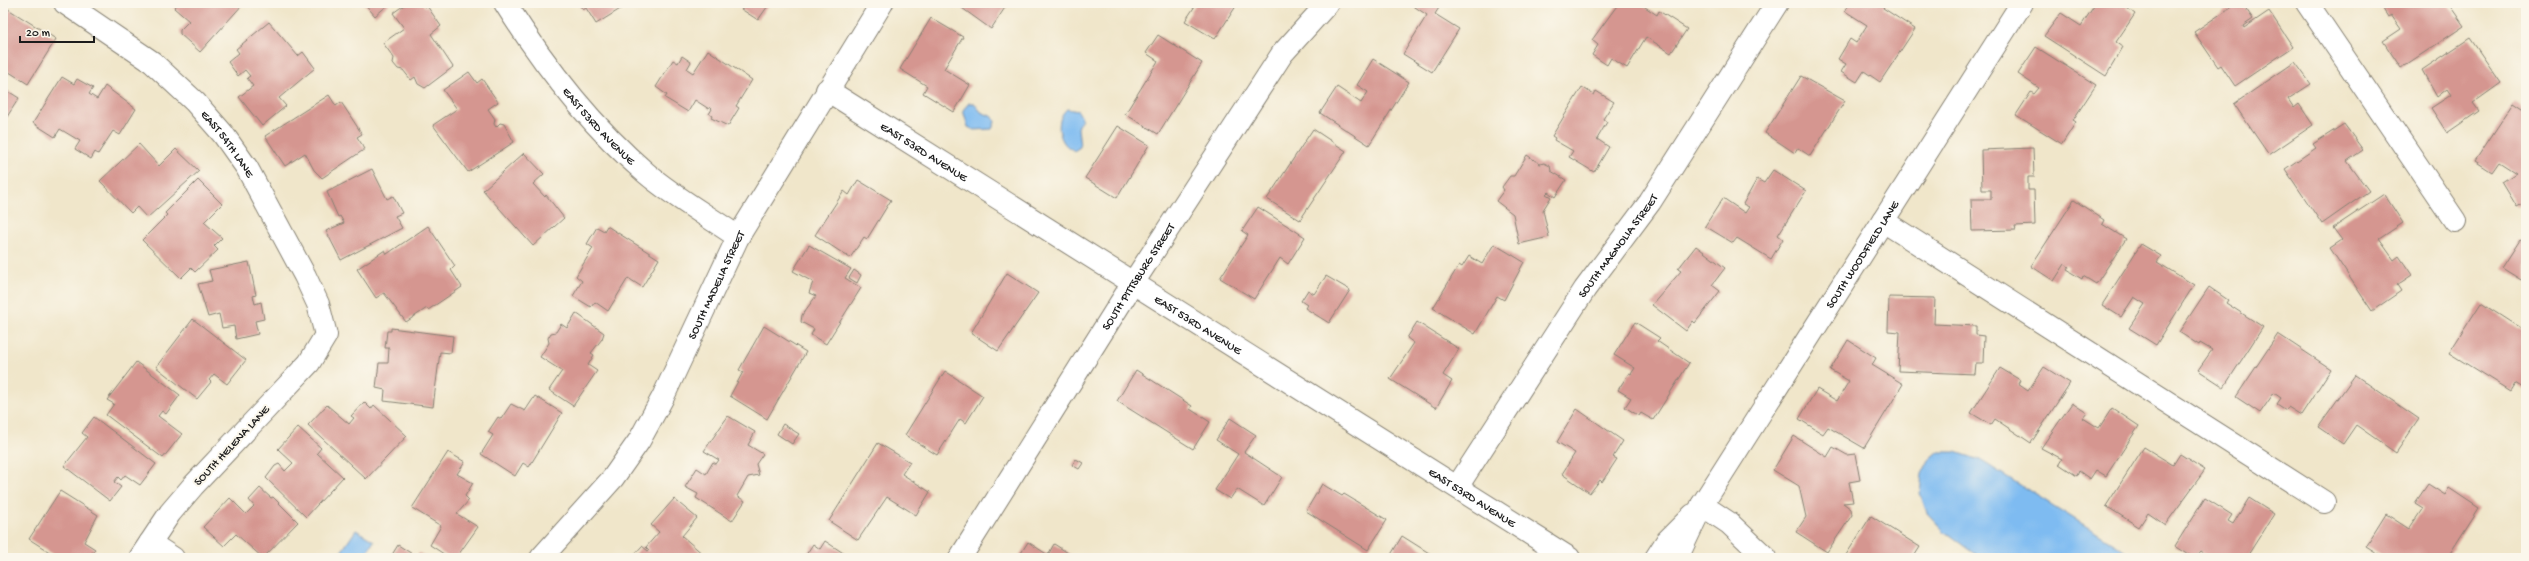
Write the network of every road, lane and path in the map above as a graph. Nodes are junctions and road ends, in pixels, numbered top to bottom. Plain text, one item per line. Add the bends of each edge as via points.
1 (65, 3) edge
2 (505, 3) edge
3 (882, 3) edge
4 (1328, 3) edge
5 (1777, 3) edge
6 (2022, 3) edge
7 (2307, 3) edge
8 (827, 90) junction
9 (1883, 221) junction
10 (2455, 221) dead end
11 (738, 237) junction
12 (1133, 283) junction
13 (326, 335) joint
14 (1456, 487) junction
15 (2324, 502) dead end
16 (1702, 505) junction
17 (145, 551) edge
18 (173, 558) edge
19 (541, 558) edge
20 (960, 558) edge
21 (1569, 558) edge
22 (1656, 558) edge
23 (1677, 558) edge
24 (1766, 558) edge

1 - 13 street, EAST 54TH LANE via 152,62 195,102 224,134 247,168 305,276 318,304
2 - 11 street, EAST 53RD AVENUE via 553,75 615,144 647,174
3 - 8 street, SOUTH MADELIA STREET
4 - 12 street, SOUTH PITTSBURG STREET via 1282,54
5 - 14 street, SOUTH MAGNOLIA STREET via 1650,202 1585,289
6 - 9 street, SOUTH WOODFIELD LANE
7 - 10 street
8 - 11 street, SOUTH MADELIA STREET
8 - 12 street, EAST 53RD AVENUE
9 - 15 street
9 - 16 street, SOUTH WOODFIELD LANE
11 - 19 street, SOUTH MADELIA STREET via 664,397 639,441 613,478
12 - 14 street, EAST 53RD AVENUE
12 - 20 street, SOUTH PITTSBURG STREET
13 - 17 street, SOUTH HELENA LANE via 309,363 193,486
14 - 21 street, EAST 53RD AVENUE
16 - 22 street, SOUTH WOODFIELD LANE via 1667,540
16 - 23 street, SOUTH WOODFIELD LANE
16 - 24 street via 1729,523
17 - 18 street

